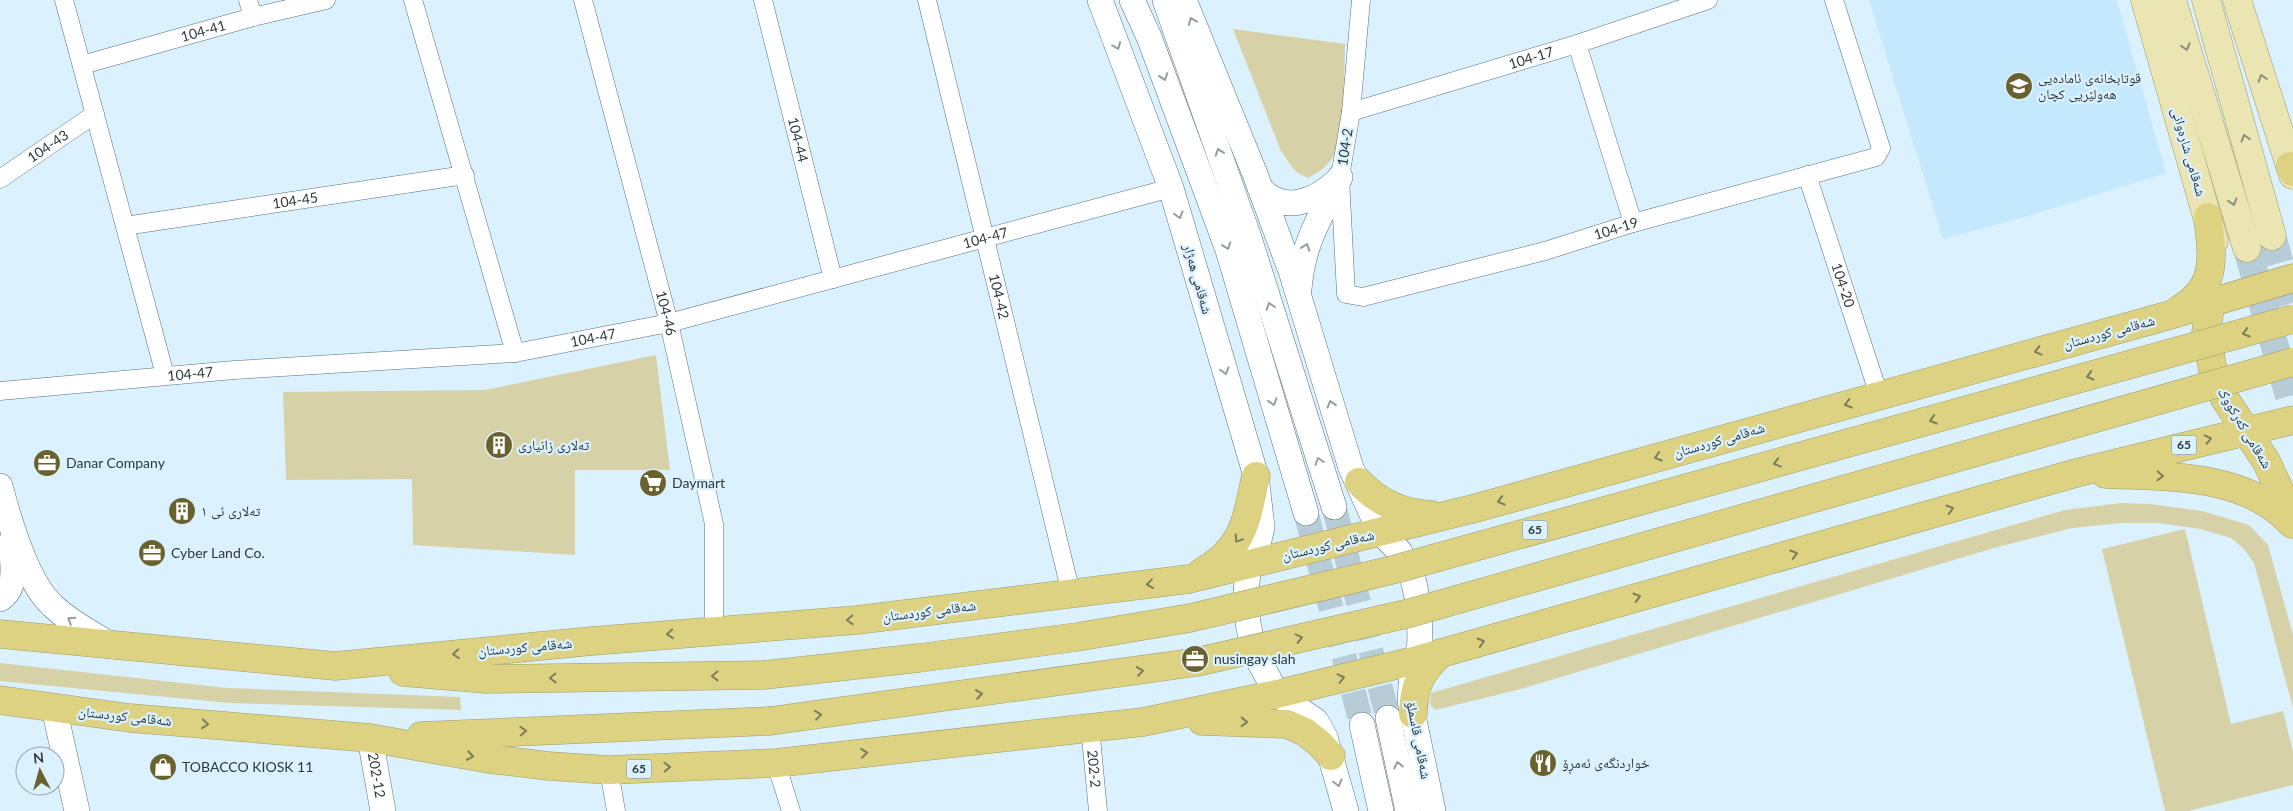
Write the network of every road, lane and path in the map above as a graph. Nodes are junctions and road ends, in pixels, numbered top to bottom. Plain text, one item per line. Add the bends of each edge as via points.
1 (64, 0) edge
2 (248, 0) edge
3 (326, 0) edge
4 (413, 0) edge
5 (583, 0) edge
6 (763, 0) edge
7 (927, 0) edge
8 (1100, 0) edge
9 (1132, 0) edge
10 (1165, 0) edge
11 (1184, 0) edge
12 (1361, 0) edge
13 (1708, 0) edge
14 (1834, 0) edge
15 (2146, 0) edge
16 (2172, 0) edge
17 (2206, 0) edge
18 (2237, 0) edge
19 (253, 17) junction
20 (1577, 44) junction
21 (82, 65) junction
22 (1351, 112) junction
23 (95, 114) junction
24 (2292, 171) edge
25 (465, 175) junction
26 (1807, 175) junction
27 (1340, 178) junction
28 (0, 179) edge
29 (1171, 188) junction
30 (1260, 188) junction
31 (2208, 217) junction
32 (1633, 223) junction
33 (125, 226) junction
34 (2272, 236) tunnel mouth
35 (985, 239) junction
36 (2247, 248) tunnel mouth
37 (2293, 278) edge
38 (833, 279) junction
39 (1346, 294) joint
40 (1298, 295) junction
41 (2211, 303) junction
42 (2170, 315) junction
43 (2293, 319) edge
44 (669, 323) junction
45 (515, 353) junction
46 (2293, 362) edge
47 (165, 375) junction
48 (0, 391) edge
49 (1879, 395) junction
50 (2293, 420) edge
51 (2245, 430) junction
52 (2076, 473) junction
53 (1256, 476) junction
54 (1359, 482) junction
55 (0, 486) edge
56 (1334, 507) tunnel mouth
57 (1306, 514) tunnel mouth
58 (1451, 514) junction
59 (2293, 519) edge
60 (2293, 524) edge
61 (11, 527) junction
62 (1380, 532) junction
63 (1249, 564) junction
64 (1189, 579) junction
65 (1071, 593) junction
66 (0, 599) edge
67 (714, 630) junction
68 (0, 634) edge
69 (112, 646) junction
70 (1429, 656) junction
71 (335, 666) junction
72 (1277, 694) junction
73 (0, 700) edge
74 (54, 708) junction
75 (1400, 716) junction
76 (1143, 722) junction
77 (1362, 725) tunnel mouth
78 (1090, 727) junction
79 (370, 738) junction
80 (1331, 756) junction
81 (776, 763) junction
82 (609, 770) junction
83 (76, 811) edge
84 (383, 811) edge
85 (616, 811) edge
86 (791, 811) edge
87 (1098, 811) edge
88 (1346, 811) edge
89 (1381, 811) edge
90 (1408, 811) edge
91 (1433, 811) edge

1 - 21 street
2 - 19 street
3 - 19 street, 104-41
4 - 25 street
5 - 44 street, 104-46
6 - 38 street, 104-44
7 - 35 street, 104-42
8 -> 29 main road, شەقامی هەژار
9 -> 57 main road via 1149,37 1228,250
56 -> 10 main road via 1249,238
30 -> 11 main road
12 - 22 street, 104-2
13 - 20 street, 104-17
14 - 26 street, 104-19 via 1881,148 1876,157
15 - 31 main road, شەقامی شارەوانی
16 -> 36 main road, شەقامی شارەوانی
34 -> 17 main road
24 -> 18 main road
19 - 21 street, 104-41
20 - 22 street, 104-17
20 - 32 street
21 - 23 street
22 - 27 street, 104-2
23 - 28 street, 104-43
23 - 33 street
25 - 33 street, 104-45
25 - 45 street
26 - 32 street, 104-19
26 - 49 street, 104-20
27 - 30 main road via 1323,193 1297,202 1276,202
27 - 39 street, 104-2
40 -> 27 main road via 1306,244
29 - 35 street, 104-47
29 -> 53 main road, شەقامی هەژار
30 - 40 main road
31 - 41 main road, شەقامی شارەوانی via 2220,263 2219,282
31 - 42 highway via 2212,255 2210,275 2191,303
32 - 39 street, 104-19 via 1545,251 1363,298
33 - 47 street
35 - 38 street, 104-47
35 - 65 street, 104-42
37 - 41 highway, شەقامی کوردستان / 65
38 - 44 street, 104-47
54 -> 40 main road via 1348,461
41 - 42 highway, شەقامی کوردستان / 65
41 - 51 highway, شەقامی کەرکووک via 2206,332 2213,371 2225,399
42 -> 49 highway, شەقامی کوردستان / 65
43 -> 71 highway, شەقامی کوردستان / 65, bridge via 1396,569 1190,618 929,657 764,675 486,679
44 - 45 street, 104-47
44 - 67 street, 104-46 via 714,524
45 - 47 street, 104-47
79 -> 46 highway, شەقامی کوردستان / 65, bridge via 770,722 1197,662 1410,612
47 - 48 street, 104-47
49 -> 58 highway, شەقامی کوردستان / 65
50 - 51 highway, شەقامی کوردستان / 65
52 -> 51 highway, شەقامی کوردستان / 65
51 - 59 highway, شەقامی کەرکووک via 2266,461
52 -> 60 highway via 2199,480 2253,495 2284,514
70 -> 52 highway, شەقامی کوردستان / 65
53 - 63 main road, شەقامی هەژار via 1262,527 1257,549
53 -> 64 highway via 1238,540 1216,562
54 - 58 highway via 1377,500 1396,509 1418,514
54 - 62 main road
55 - 61 main road
58 - 62 highway, شەقامی کوردستان / 65
61 - 66 main road via 13,582
69 -> 61 main road via 50,604 25,562
62 - 63 highway, شەقامی کوردستان / 65
62 - 70 main road via 1400,552 1414,583 1420,630
63 - 64 highway, شەقامی کوردستان / 65
63 - 72 main road via 1246,592 1248,623 1259,661
64 -> 65 highway, شەقامی کوردستان / 65
65 -> 67 highway, شەقامی کوردستان / 65 via 857,620
67 -> 71 highway, شەقامی کوردستان / 65
68 - 69 highway, شەقامی کوردستان / 65
69 - 71 highway, شەقامی کوردستان / 65
72 -> 70 highway, شەقامی کوردستان / 65
70 - 75 highway
72 - 76 highway, شەقامی کوردستان / 65
72 - 80 main road via 1316,722
73 - 74 highway, شەقامی کوردستان / 65
74 -> 79 highway, شەقامی کوردستان / 65 via 130,718
74 - 83 main road
90 -> 75 main road, شەقامی قاسملۆ
75 - 91 main road, شەقامی قاسملۆ
76 - 78 highway, شەقامی کوردستان / 65
76 -> 80 highway via 1287,724 1305,732
77 - 89 main road
81 -> 78 highway, شەقامی کوردستان / 65
78 - 87 street, 202-2
79 -> 82 highway, شەقامی کوردستان / 65 via 489,759
79 - 84 main road, 202-12
80 -> 88 main road
82 -> 81 highway, شەقامی کوردستان / 65
81 - 86 street
82 - 85 street

